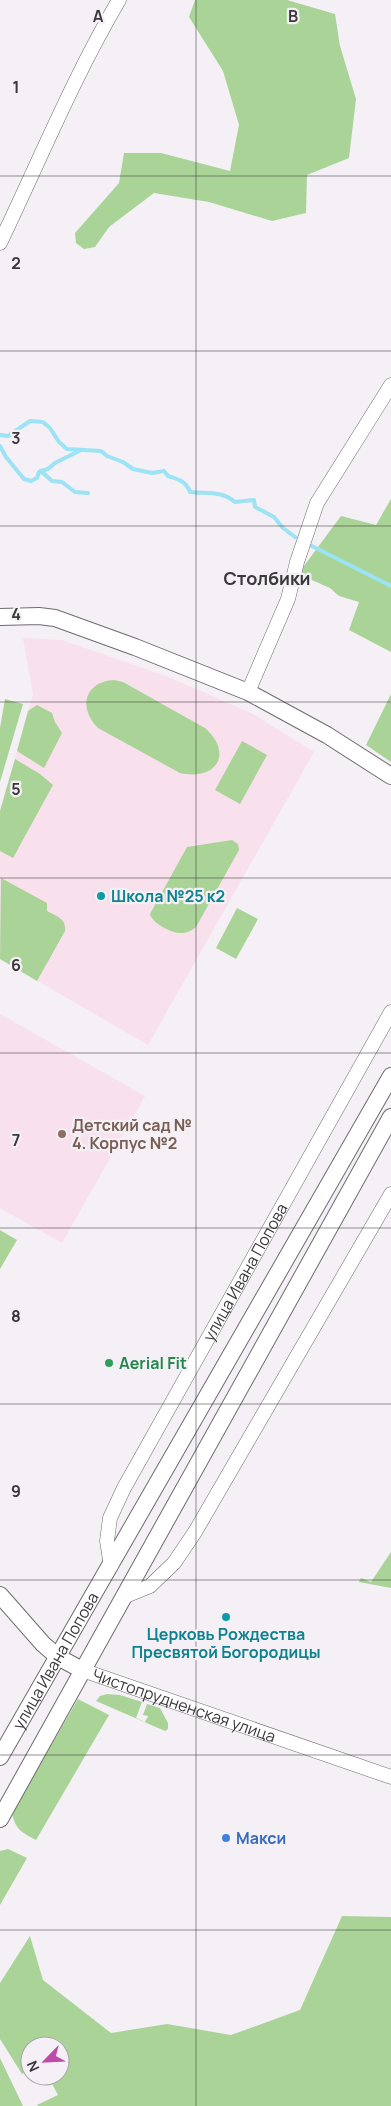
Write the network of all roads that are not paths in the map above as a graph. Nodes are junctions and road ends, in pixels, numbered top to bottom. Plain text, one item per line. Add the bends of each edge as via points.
1 (120, 0) edge
2 (0, 244) edge
3 (391, 385) edge
4 (0, 617) edge
5 (248, 692) junction
6 (391, 776) edge
7 (391, 1012) edge
8 (391, 1076) edge
9 (391, 1117) edge
10 (391, 1194) edge
11 (111, 1566) junction
12 (0, 1595) edge
13 (123, 1597) junction
14 (58, 1658) junction
15 (82, 1670) junction
16 (0, 1757) edge
17 (391, 1777) edge
18 (0, 1819) edge

1 - 2 street via 42,148
3 - 5 street via 317,503 288,599
4 - 5 main road via 55,618
5 - 6 main road via 322,732
7 - 11 street, улица Ивана Попова via 124,1488 110,1518 107,1540
8 - 11 main road, улица Ивана Попова
9 - 13 main road, улица Ивана Попова
10 - 13 street, улица Ивана Попова via 195,1532 174,1562 150,1586
11 - 14 main road, улица Ивана Попова
12 - 14 main road, Чистопрудненская улица
13 - 15 main road, улица Ивана Попова
14 - 15 main road, Чистопрудненская улица
14 - 16 main road, улица Ивана Попова
15 - 17 street, Чистопрудненская улица
15 - 18 main road, улица Ивана Попова

